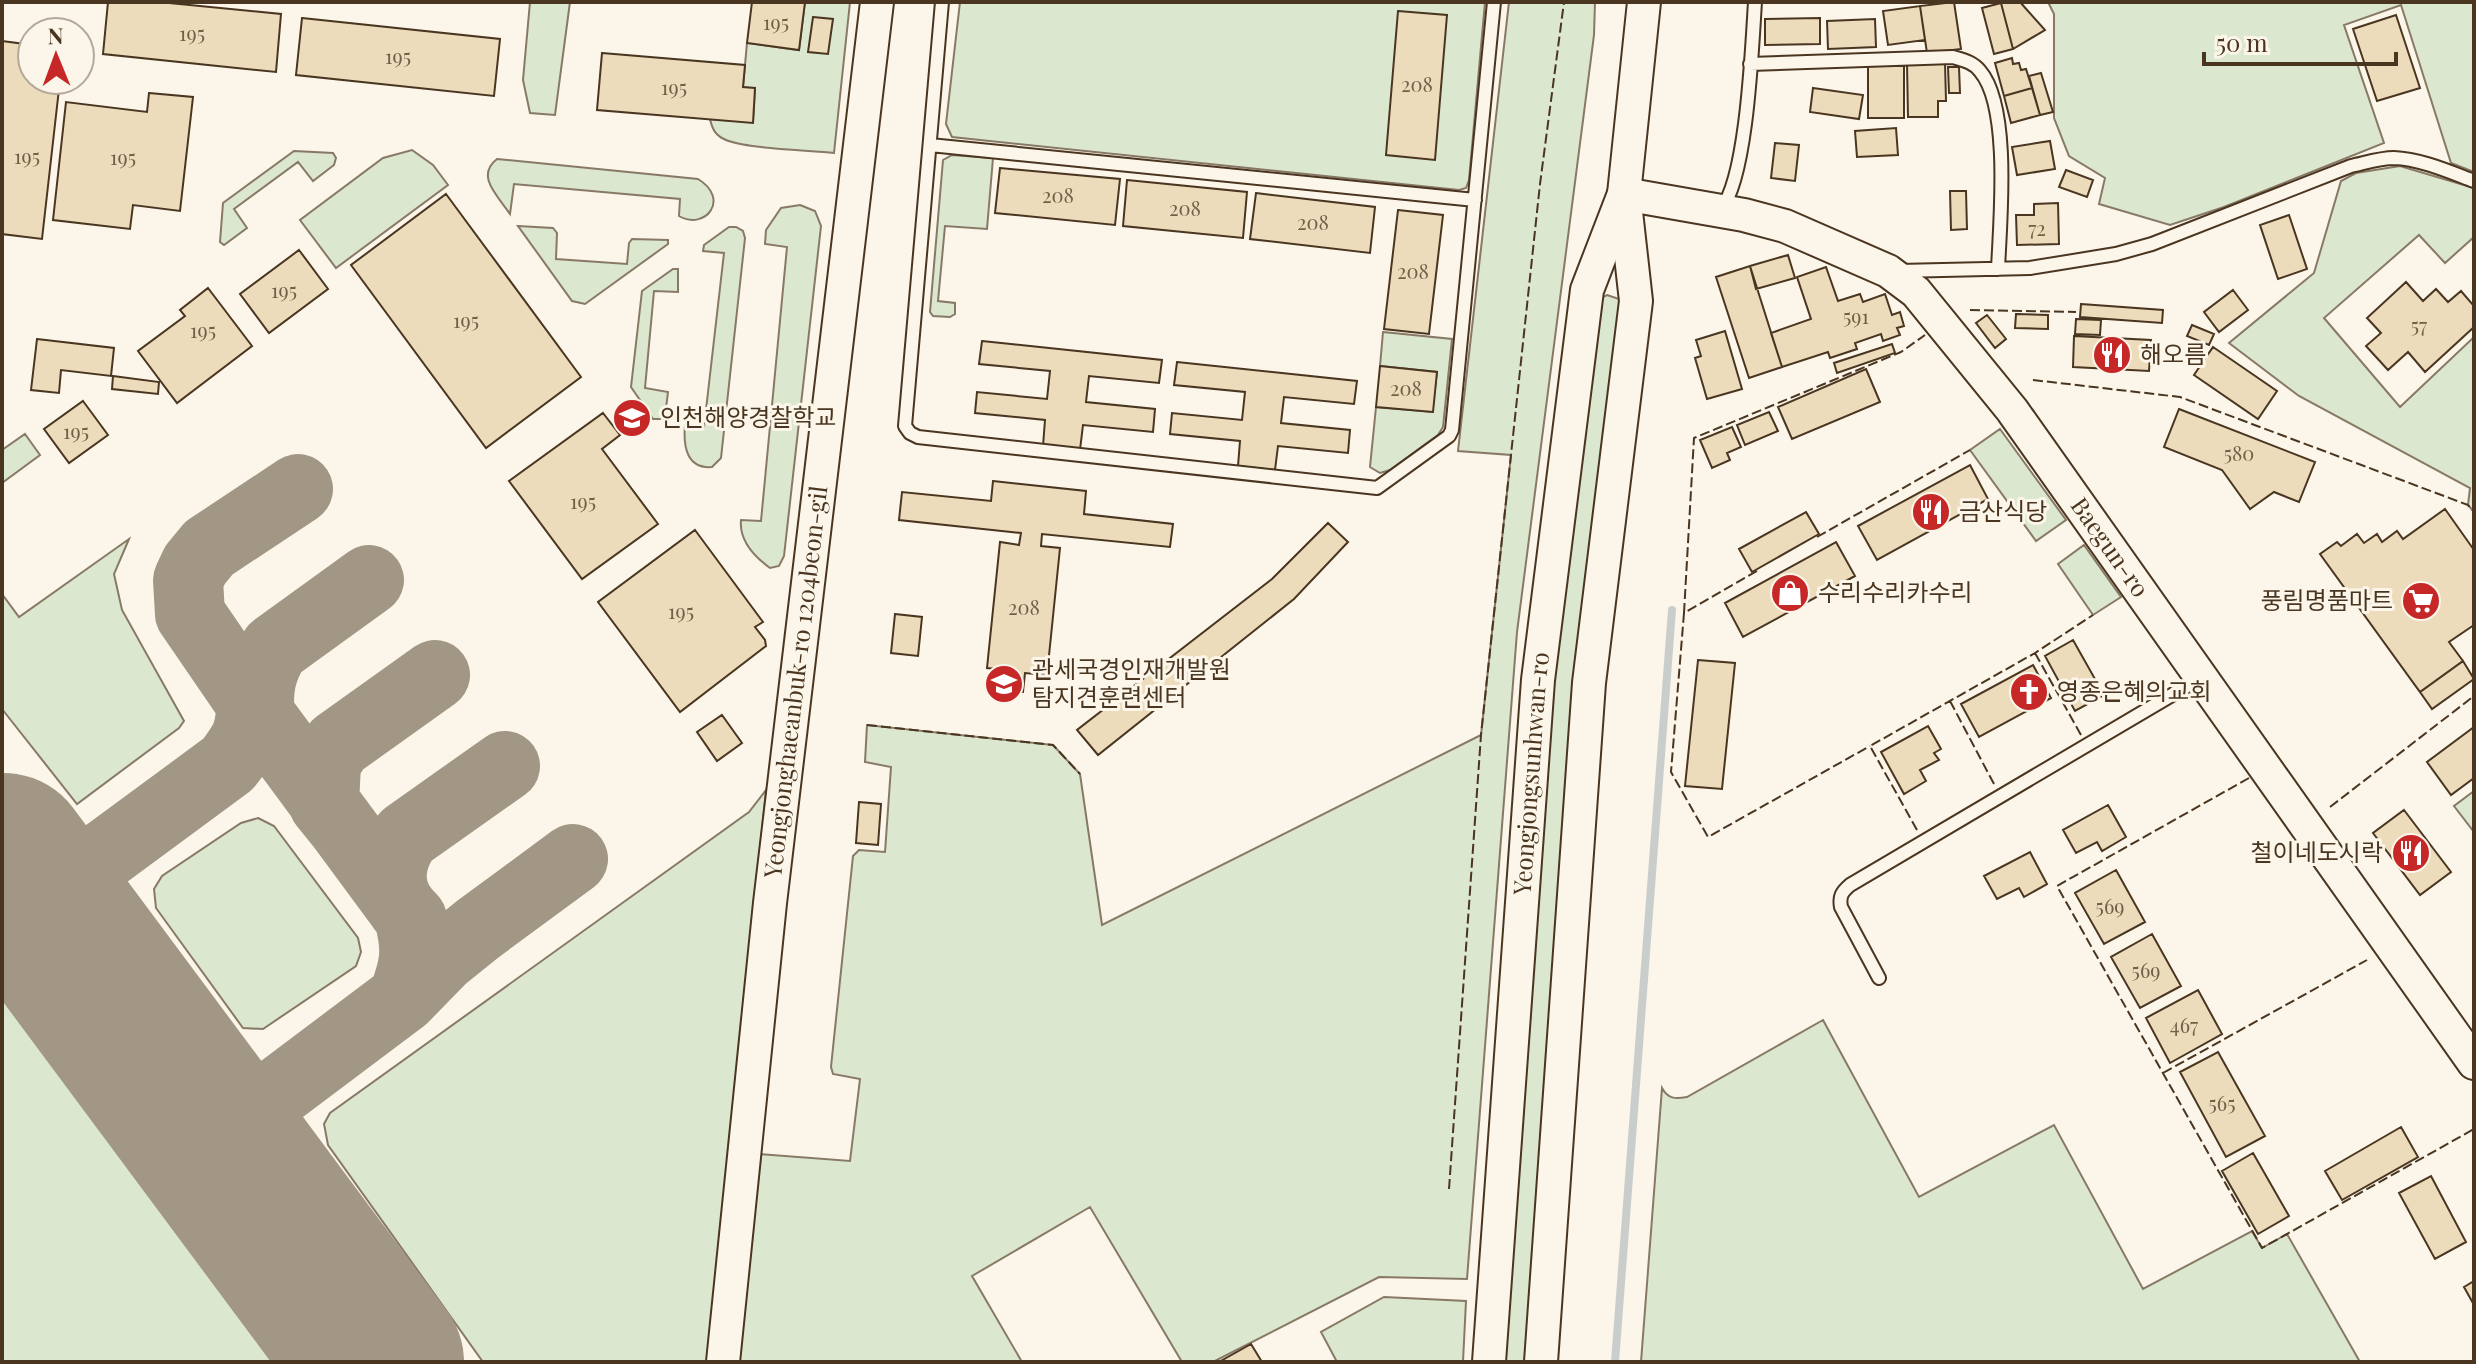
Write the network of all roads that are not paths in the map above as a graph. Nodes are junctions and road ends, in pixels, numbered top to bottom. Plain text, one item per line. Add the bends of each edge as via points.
1 (877, 2) edge
2 (942, 2) edge
3 (1494, 2) edge
4 (1644, 2) edge
5 (1755, 2) edge
6 (1750, 64) junction
7 (930, 145) junction
8 (2474, 181) edge
9 (1624, 194) junction
10 (1475, 200) junction
11 (1719, 211) junction
12 (1998, 269) junction
13 (1888, 271) junction
14 (2201, 678) junction
15 (1879, 978) dead end
16 (2474, 1063) edge
17 (723, 1362) edge
18 (1489, 1362) edge
19 (1541, 1362) edge

1 - 17 street, Yeongjonghaeanbuk-ro 1204beon-gil via 770,903
2 - 7 lane
3 - 10 lane
4 - 9 street, Yeongjongsunhwan-ro
5 - 6 lane
6 - 11 lane via 1736,182
6 - 12 lane via 1953,57 1980,70 1993,101 2002,162
7 - 10 lane
7 - 10 lane via 905,426 910,433 1377,488 1452,430
8 - 12 lane via 2412,161 2374,160 2152,244 2077,261
9 - 11 street, Baegun-ro
9 - 18 street, Yeongjongsunhwan-ro via 1587,290 1540,665
9 - 19 street, Yeongjongsunhwan-ro via 1636,301 1589,683
11 - 13 street, Baegun-ro via 1785,226
12 - 13 lane
13 - 14 street, Baegun-ro via 1916,292 1999,394
14 - 15 lane via 1842,891 1841,907
14 - 16 street, Baegun-ro

